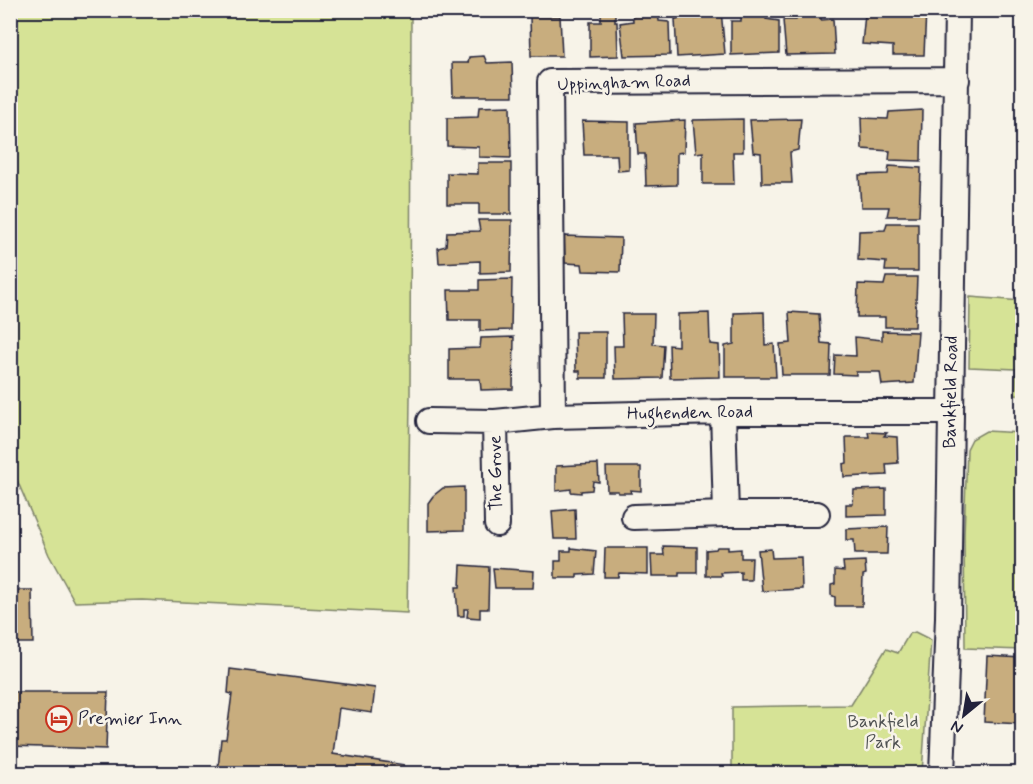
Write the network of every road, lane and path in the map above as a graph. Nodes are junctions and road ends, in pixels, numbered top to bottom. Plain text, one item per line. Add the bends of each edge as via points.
1 (957, 10) edge
2 (957, 80) junction
3 (723, 412) junction
4 (950, 412) junction
5 (554, 416) junction
6 (429, 421) dead end
7 (495, 422) junction
8 (726, 514) junction
9 (817, 514) dead end
10 (634, 518) dead end
11 (498, 524) dead end
12 (942, 774) edge

1 - 2 street, Bankfield Road
2 - 4 street, Bankfield Road
2 - 5 street, Uppingham Road via 550,82
3 - 4 street, Hughenden Road
3 - 5 street, Hughenden Road
3 - 8 street
4 - 12 street, Bankfield Road
5 - 7 street, Hughenden Road
6 - 7 street, Hughenden Road
7 - 11 street, The Grove
8 - 9 street
8 - 10 street

